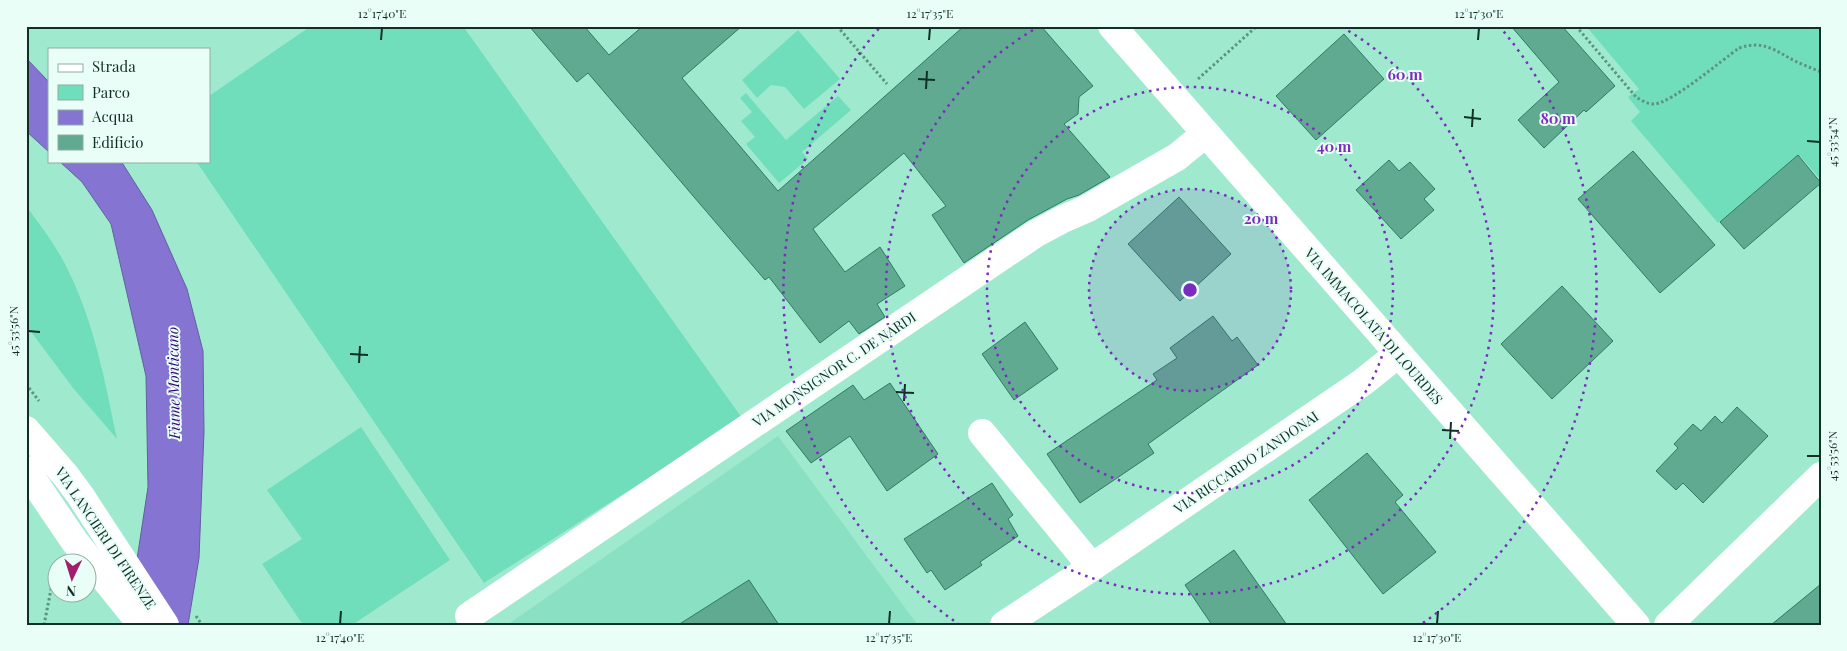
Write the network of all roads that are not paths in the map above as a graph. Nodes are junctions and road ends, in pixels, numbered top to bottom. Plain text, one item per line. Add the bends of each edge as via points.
1 (1112, 26) edge
2 (1205, 134) junction
3 (1398, 354) junction
4 (26, 430) edge
5 (982, 433) dead end
6 (26, 470) edge
7 (1821, 476) edge
8 (1092, 567) junction
9 (469, 616) dead end
10 (142, 625) edge
11 (164, 625) edge
12 (1004, 625) edge
13 (1636, 625) edge
14 (1668, 625) edge

1 - 2 street, VIA IMMACOLATA DI LOURDES
2 - 3 street, VIA IMMACOLATA DI LOURDES
2 - 9 street, VIA MONSIGNOR C. DE NARDI via 1177,156 1086,209 1035,234
3 - 8 street, VIA RICCARDO ZANDONAI
3 - 13 street, VIA IMMACOLATA DI LOURDES
4 - 11 street, VIA LANCIERI DI FIRENZE via 80,495
5 - 8 street
6 - 10 street, VIA LANCIERI DI FIRENZE via 57,518 66,551
7 - 14 street
8 - 12 street, VIA RICCARDO ZANDONAI

